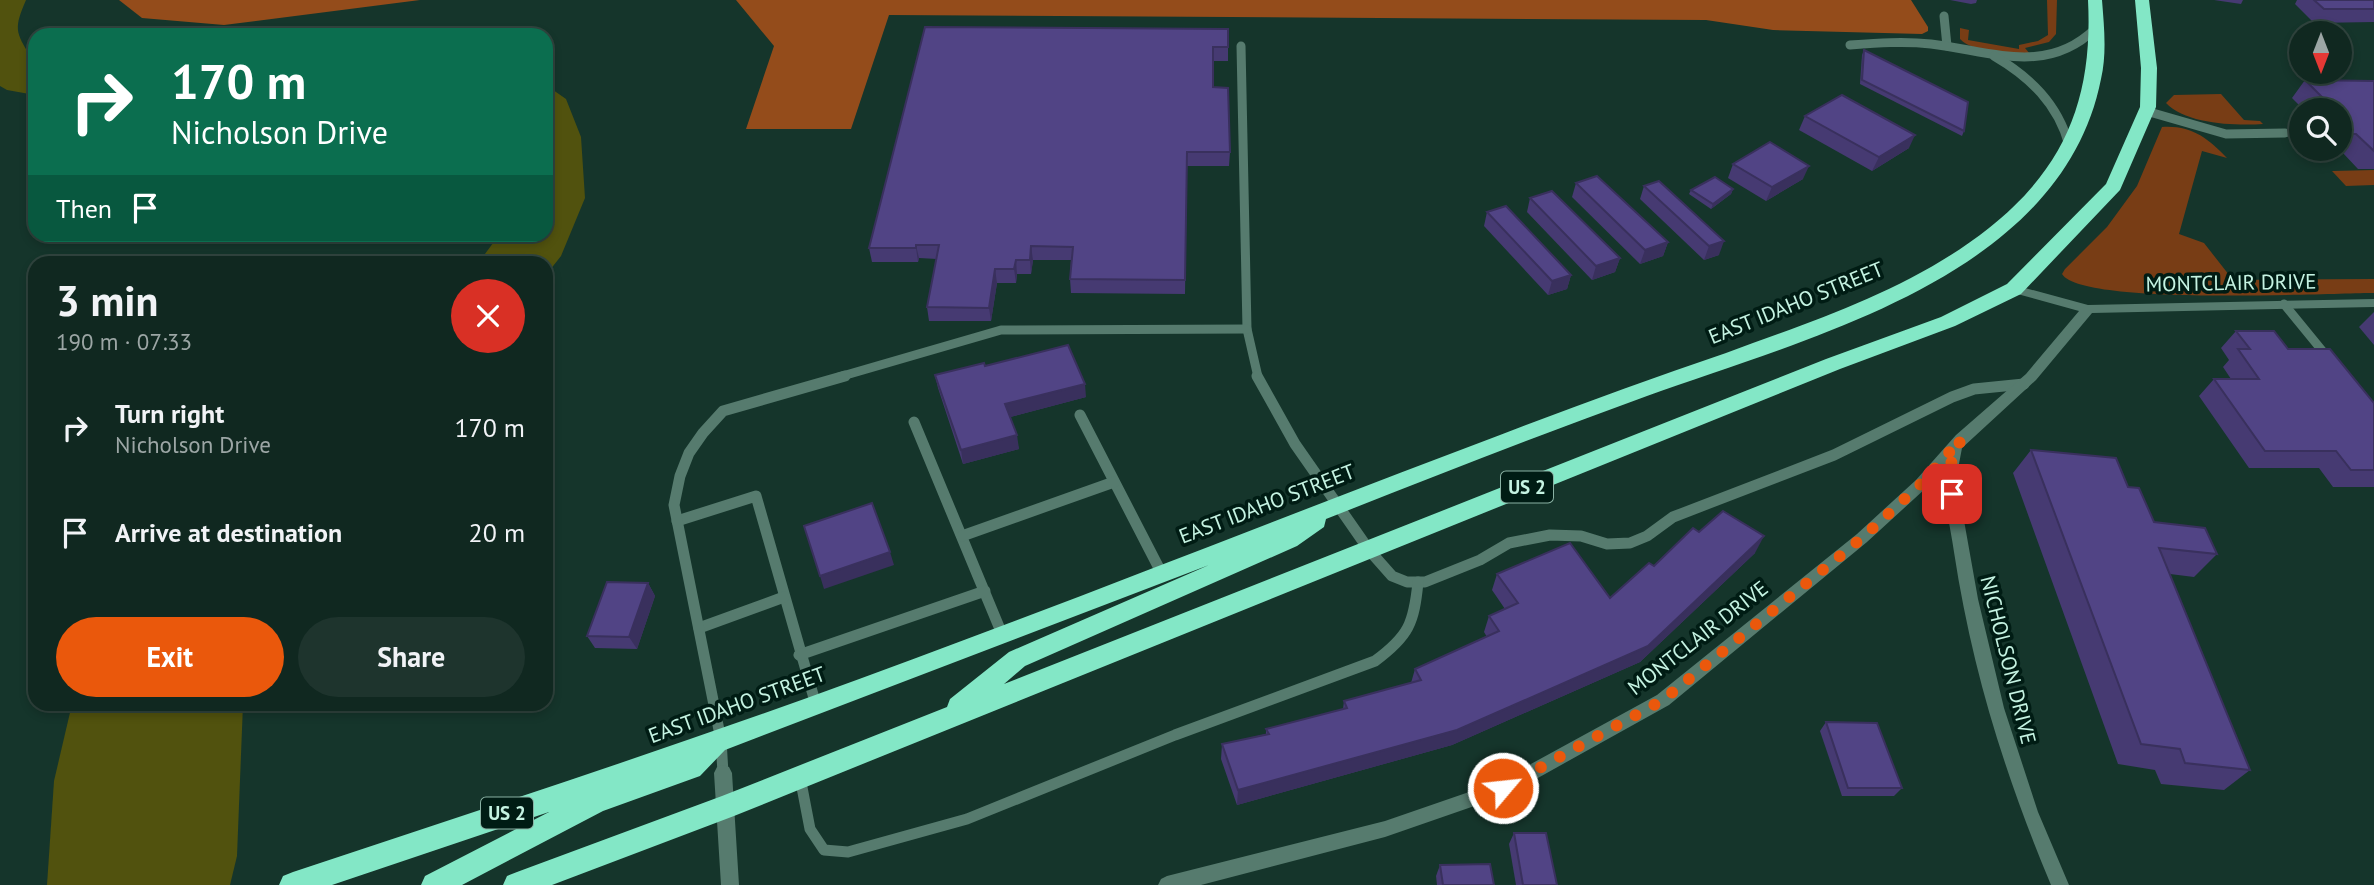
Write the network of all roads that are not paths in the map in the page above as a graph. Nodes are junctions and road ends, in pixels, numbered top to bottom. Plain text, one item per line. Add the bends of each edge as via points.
1 (2095, 0) edge
2 (2141, 0) edge
3 (1944, 16) dead end
4 (2098, 25) junction
5 (1850, 45) dead end
6 (1241, 46) dead end
7 (1947, 46) junction
8 (1981, 52) junction
9 (2146, 111) junction
10 (2285, 133) dead end
11 (2069, 146) junction
12 (2014, 289) junction
13 (2374, 303) edge
14 (2284, 304) junction
15 (2088, 309) junction
16 (1247, 329) junction
17 (2335, 366) edge
18 (2024, 384) junction
19 (1080, 415) dead end
20 (914, 422) dead end
21 (1961, 439) junction
22 (1114, 482) junction
23 (1337, 505) junction
24 (677, 521) junction
25 (962, 536) junction
26 (1369, 550) junction
27 (1161, 572) junction
28 (1418, 582) junction
29 (985, 591) junction
30 (784, 597) junction
31 (699, 628) junction
32 (1002, 634) junction
33 (799, 655) junction
34 (816, 705) junction
35 (943, 720) junction
36 (721, 740) junction
37 (723, 773) joint
38 (800, 777) junction
39 (725, 807) junction
40 (293, 885) edge
41 (435, 885) edge
42 (517, 885) edge
43 (730, 885) edge
44 (1167, 885) edge
45 (2060, 885) edge

1 - 4 highway, EAST IDAHO STREET / US 2
2 - 9 highway, US 2 via 2149,68
3 - 7 lane
4 - 8 lane via 2086,41 2067,52 2014,57
4 - 11 highway, EAST IDAHO STREET / US 2 via 2091,98
5 - 7 lane via 1910,42
6 - 16 lane
7 - 8 lane
8 - 11 lane via 2022,73 2040,91 2060,117
9 - 10 lane via 2226,134
9 - 12 highway, US 2 via 2114,186
11 - 23 highway, EAST IDAHO STREET / US 2 via 2037,190 1992,234 1916,283 1818,327
12 - 15 street, MONTCLAIR DRIVE
12 - 26 highway, US 2 via 1950,321
13 - 14 street, MONTCLAIR DRIVE
14 - 15 street, MONTCLAIR DRIVE
14 - 17 lane
15 - 18 street, MONTCLAIR DRIVE
16 - 23 lane via 1257,376
16 - 24 lane via 1001,330 723,411 699,435 680,472 674,505
18 - 21 street, MONTCLAIR DRIVE
18 - 28 lane via 1974,389 1952,397 1834,455 1673,517 1630,543 1550,535 1509,543 1452,572
19 - 22 lane
20 - 25 lane
21 - 44 street, MONTCLAIR DRIVE via 1921,484 1862,538 1663,700 1503,788 1385,829
21 - 45 street, NICHOLSON DRIVE via 1950,466 1964,572 2003,730 2029,811
22 - 25 lane
22 - 27 lane
23 - 26 lane
23 - 27 highway, EAST IDAHO STREET / US 2
23 - 35 highway via 1289,540 1017,659
24 - 30 lane via 756,496
24 - 31 lane
25 - 29 lane
26 - 28 lane via 1392,576
26 - 35 highway, US 2
27 - 32 highway, EAST IDAHO STREET / US 2
28 - 38 lane via 1411,627 1375,661 967,819 848,852 824,850 810,829
29 - 32 lane
29 - 33 lane
30 - 31 lane
30 - 33 lane
31 - 36 lane
32 - 34 highway, EAST IDAHO STREET / US 2
33 - 34 lane
34 - 36 highway, EAST IDAHO STREET / US 2
35 - 38 highway, US 2
36 - 37 lane
36 - 40 highway, EAST IDAHO STREET / US 2
36 - 41 highway via 691,768 596,801
37 - 39 street
38 - 39 highway, US 2
39 - 42 highway, US 2
39 - 43 street

